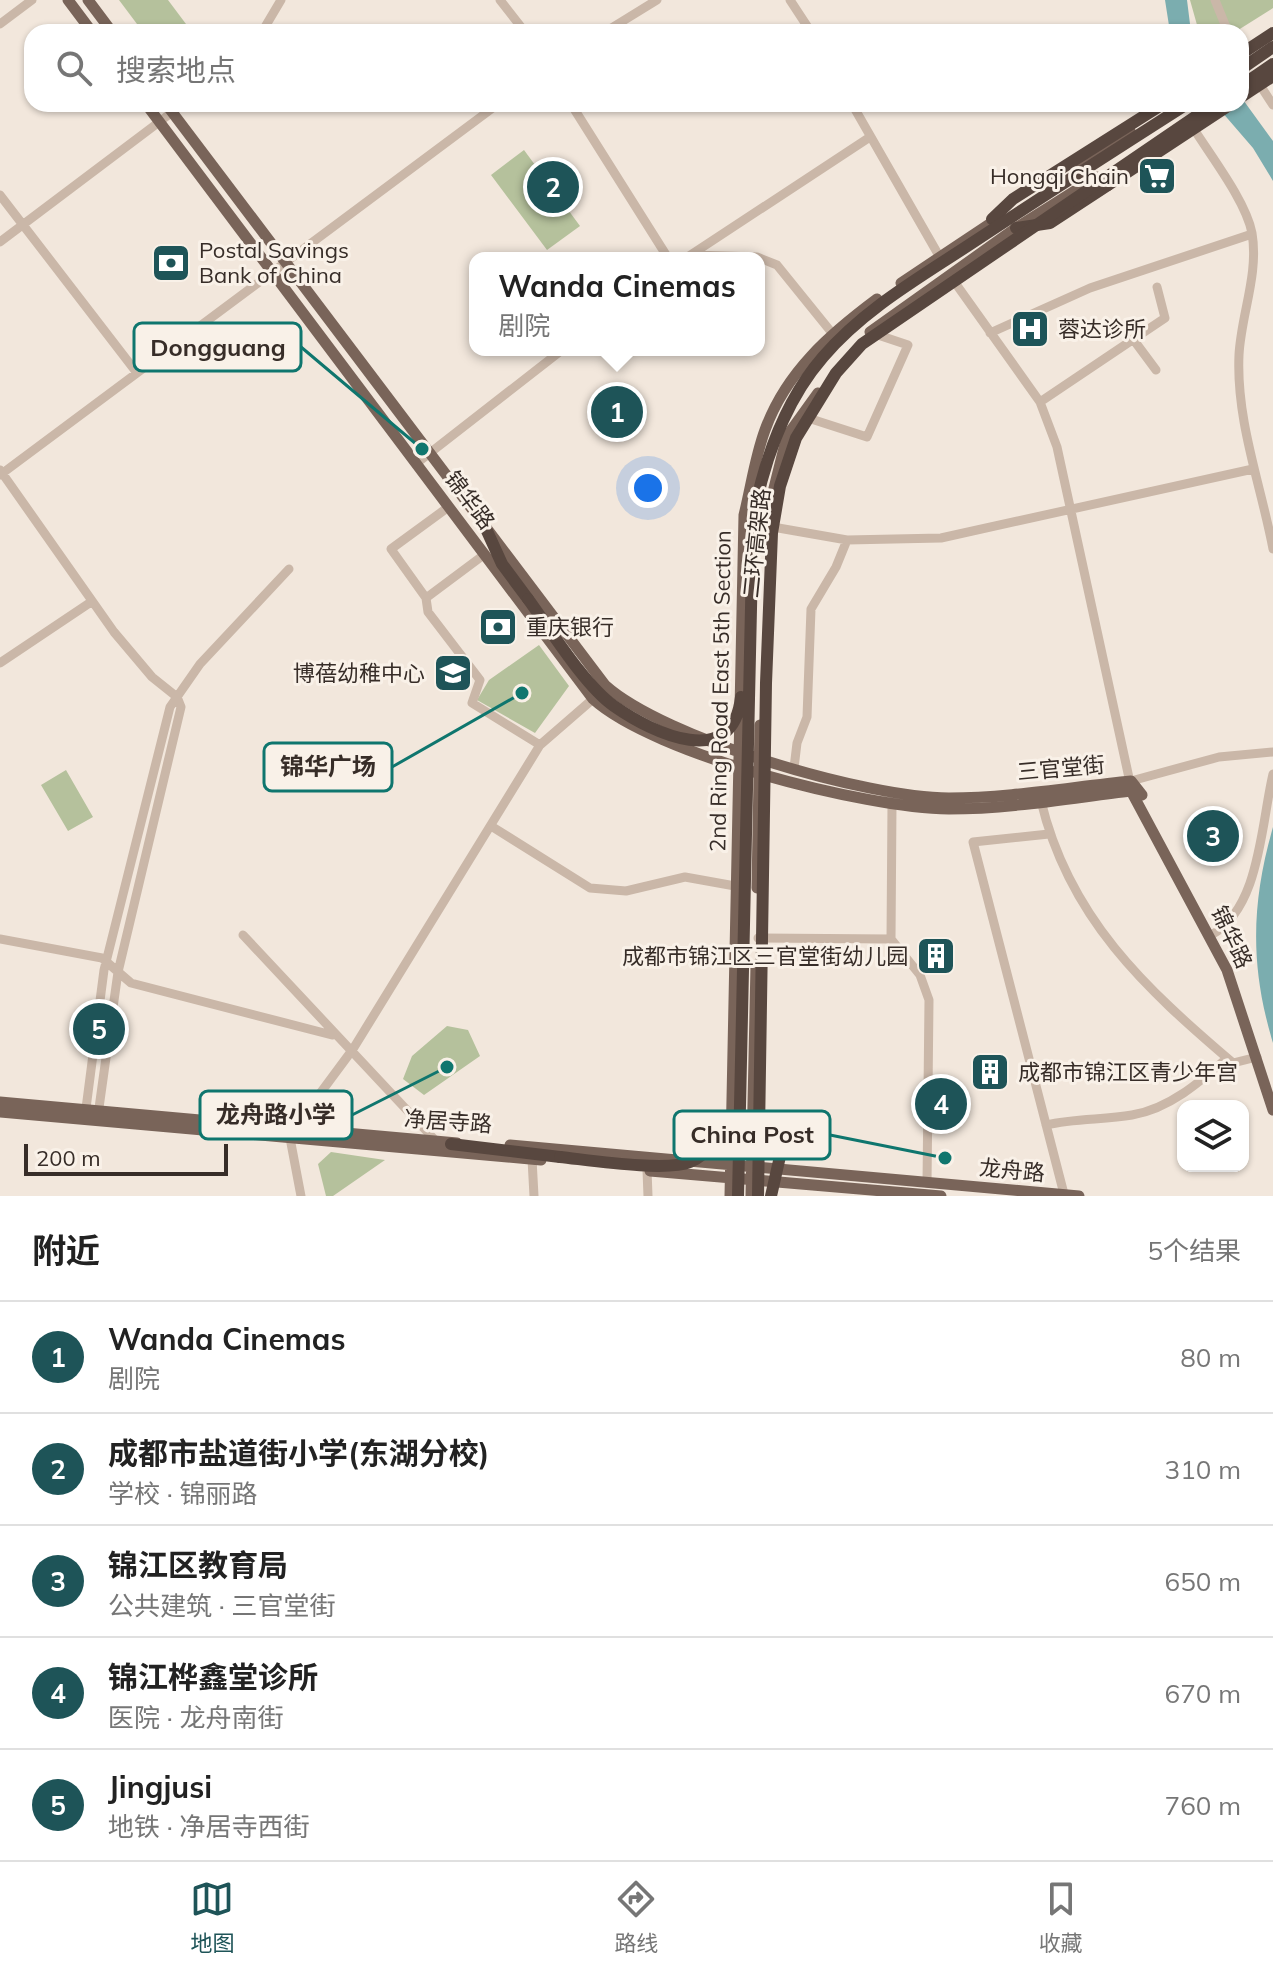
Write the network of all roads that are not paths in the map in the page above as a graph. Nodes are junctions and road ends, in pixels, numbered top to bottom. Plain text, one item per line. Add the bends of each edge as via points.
1 (32, 0) edge
2 (68, 0) edge
3 (88, 0) edge
4 (281, 0) edge
5 (500, 0) edge
6 (657, 0) edge
7 (790, 0) edge
8 (1215, 0) edge
9 (0, 24) edge
10 (86, 24) edge
11 (106, 24) edge
12 (267, 24) edge
13 (519, 24) edge
14 (618, 24) edge
15 (806, 24) edge
16 (1225, 24) edge
17 (1273, 36) edge
18 (1273, 47) edge
19 (1249, 53) edge
20 (1249, 56) edge
21 (1273, 67) edge
22 (1249, 69) edge
23 (1273, 76) edge
24 (1257, 79) junction
25 (1249, 86) edge
26 (1249, 86) edge
27 (1249, 88) edge
28 (1273, 105) edge
29 (152, 112) edge
30 (166, 112) edge
31 (172, 112) edge
32 (487, 112) edge
33 (576, 112) edge
34 (856, 112) edge
35 (1151, 112) edge
36 (1158, 112) edge
37 (1175, 112) edge
38 (1207, 112) edge
39 (1207, 112) edge
40 (1219, 112) edge
41 (159, 121) junction
42 (1190, 124) junction
43 (870, 137) junction
44 (0, 195) edge
45 (992, 219) junction
46 (23, 225) junction
47 (1016, 228) junction
48 (1252, 234) junction
49 (0, 242) edge
50 (664, 252) edge
51 (695, 252) edge
52 (939, 256) junction
53 (765, 260) edge
54 (285, 262) junction
55 (273, 271) junction
56 (951, 276) junction
57 (1157, 287) dead end
58 (870, 332) junction
59 (832, 333) junction
60 (990, 333) junction
61 (1133, 339) junction
62 (554, 356) edge
63 (1156, 370) dead end
64 (137, 373) junction
65 (1040, 402) junction
66 (801, 416) junction
67 (429, 453) junction
68 (417, 463) junction
69 (1253, 469) junction
70 (1, 473) edge
71 (447, 508) dead end
72 (1074, 510) junction
73 (767, 526) junction
74 (487, 531) junction
75 (847, 540) junction
76 (1273, 549) edge
77 (485, 554) junction
78 (289, 569) dead end
79 (750, 578) junction
80 (426, 598) junction
81 (91, 602) junction
82 (0, 663) edge
83 (177, 697) junction
84 (593, 699) junction
85 (540, 745) junction
86 (739, 751) junction
87 (1273, 752) edge
88 (758, 758) junction
89 (739, 766) junction
90 (794, 768) junction
91 (758, 773) junction
92 (1273, 774) edge
93 (1131, 786) junction
94 (1041, 801) junction
95 (892, 804) junction
96 (491, 826) junction
97 (1049, 834) junction
98 (735, 886) junction
99 (1214, 934) junction
100 (243, 935) dead end
101 (757, 938) junction
102 (0, 939) edge
103 (891, 939) junction
104 (106, 962) junction
105 (118, 972) junction
106 (332, 1035) junction
107 (353, 1049) junction
108 (1257, 1057) junction
109 (1227, 1058) junction
110 (1273, 1086) edge
111 (0, 1102) edge
112 (1273, 1110) edge
113 (0, 1112) edge
114 (92, 1115) junction
115 (1046, 1125) junction
116 (292, 1135) junction
117 (434, 1139) junction
118 (451, 1144) junction
119 (532, 1159) junction
120 (647, 1170) junction
121 (730, 1171) junction
122 (750, 1172) junction
123 (927, 1183) junction
124 (1064, 1194) edge
125 (301, 1196) edge
126 (534, 1196) edge
127 (648, 1196) edge
128 (730, 1196) edge
129 (738, 1196) edge
130 (751, 1196) edge
131 (758, 1196) edge
132 (771, 1196) edge
133 (939, 1196) edge
134 (1079, 1196) edge

1 - 9 street
2 - 10 main road
3 - 11 main road
4 - 12 street
5 - 13 street
6 - 14 street
7 - 15 street
8 - 16 street
17 - 19 highway
18 - 20 highway, bridge
21 - 24 main road
21 - 26 highway, bridge
22 - 24 street
23 - 27 highway, bridge
24 - 25 main road
24 - 28 street
29 - 41 main road, 锦华路
30 - 41 street
31 - 54 main road, 锦华路
32 - 54 street
33 - 50 street
34 - 43 street
35 - 45 highway via 1013,199
36 - 45 main road, 2nd Ring Road East 5th Section via 1010,213
37 - 79 highway, 二环高架路, bridge via 874,307 845,332 796,395 775,439 753,518
38 - 42 main road, 2nd Ring Road East 5th Section
39 - 131 highway, 二环高架路, bridge via 862,344 836,373 796,438 780,486 772,548
40 - 47 highway, bridge via 1050,223
41 - 46 street
41 - 55 main road, 锦华路
42 - 47 main road, 2nd Ring Road East 5th Section
42 - 48 street
43 - 51 street
43 - 52 street
44 - 46 street
45 - 52 main road, 2nd Ring Road East 5th Section
46 - 49 street
46 - 64 street
47 - 56 main road, 2nd Ring Road East 5th Section
48 - 60 street via 1090,288
48 - 69 street via 1252,276 1239,356
52 - 56 street
52 - 59 main road, 2nd Ring Road East 5th Section
53 - 59 street via 777,265
54 - 55 street
54 - 67 main road, 锦华路
55 - 64 street
55 - 68 main road, 锦华路
56 - 58 main road, 2nd Ring Road East 5th Section
56 - 60 street
57 - 61 street via 1165,318
58 - 66 main road, 2nd Ring Road East 5th Section via 840,360
58 - 66 street via 908,345 867,437
59 - 86 main road, 2nd Ring Road East 5th Section via 791,377 765,429 744,515
60 - 65 street
61 - 63 street
61 - 65 street
62 - 67 street
64 - 70 street
65 - 72 street
66 - 73 main road, 2nd Ring Road East 5th Section via 787,436
67 - 68 street
67 - 74 main road, 锦华路
68 - 77 main road, 锦华路
69 - 72 street
69 - 76 street
70 - 81 street
71 - 80 street via 391,549
72 - 75 street via 941,538
72 - 93 street
73 - 75 street
73 - 88 main road, 2nd Ring Road East 5th Section
74 - 79 highway, bridge via 502,564 613,706 671,735 706,742 720,738 737,718
74 - 86 main road, 锦华路 via 605,685 624,702
75 - 90 street via 811,609 807,717
77 - 80 street
77 - 84 main road, 锦华路
78 - 83 street via 208,654
79 - 129 highway, 二环高架路, bridge
80 - 85 street via 428,612 480,680 472,703
81 - 82 street
81 - 83 street via 152,677
83 - 104 street via 170,707
83 - 105 street via 181,707
84 - 85 street
84 - 89 main road, 锦华路 via 653,737
85 - 96 street
86 - 88 main road, 锦华路
86 - 89 main road, 2nd Ring Road East 5th Section
87 - 93 street via 1219,757
88 - 90 main road, 三官堂街
88 - 91 main road, 2nd Ring Road East 5th Section
89 - 91 main road, 锦华路
89 - 98 main road, 2nd Ring Road East 5th Section
90 - 93 main road, 三官堂街 via 892,794 949,798
91 - 95 main road, 三官堂街
91 - 101 main road, 2nd Ring Road East 5th Section
92 - 99 street via 1245,902
93 - 94 main road, 三官堂街
93 - 99 main road, 锦华路
94 - 95 main road, 三官堂街 via 950,809
94 - 97 street
95 - 103 street
96 - 98 street via 590,888 626,891 685,877
96 - 107 street
97 - 109 street via 1070,884 1112,945 1161,1002
97 - 115 street via 973,842
98 - 121 main road, 2nd Ring Road East 5th Section
99 - 108 main road, 锦华路
99 - 110 main road via 1244,995
100 - 106 street
101 - 103 street
101 - 122 main road, 2nd Ring Road East 5th Section
102 - 104 street
103 - 123 street via 920,975 929,1000
104 - 105 street
104 - 114 street
105 - 106 street via 131,983
105 - 114 street
106 - 107 street
107 - 116 street
107 - 117 street
108 - 109 street via 1233,1063
108 - 112 main road, 锦华路
109 - 115 street via 1190,1090 1135,1115
111 - 114 main road, 净居寺路
113 - 114 main road, 净居寺路
114 - 116 main road, 净居寺路
115 - 124 street
116 - 117 main road, 净居寺路 via 351,1131
116 - 119 main road, 净居寺路
116 - 125 street
117 - 118 main road, 净居寺路
118 - 121 main road, 净居寺路
118 - 132 highway, bridge via 678,1165 699,1157 734,1126 751,1123 772,1135 781,1152
119 - 120 main road, 净居寺路
119 - 126 street
120 - 121 main road, 净居寺路
120 - 127 street
121 - 122 main road, 净居寺路
121 - 128 main road, 2nd Ring Road East 5th Section
122 - 123 main road, 龙舟路
122 - 130 main road, 2nd Ring Road East 5th Section
122 - 133 main road
123 - 124 main road, 龙舟路
124 - 134 main road, 龙舟路

